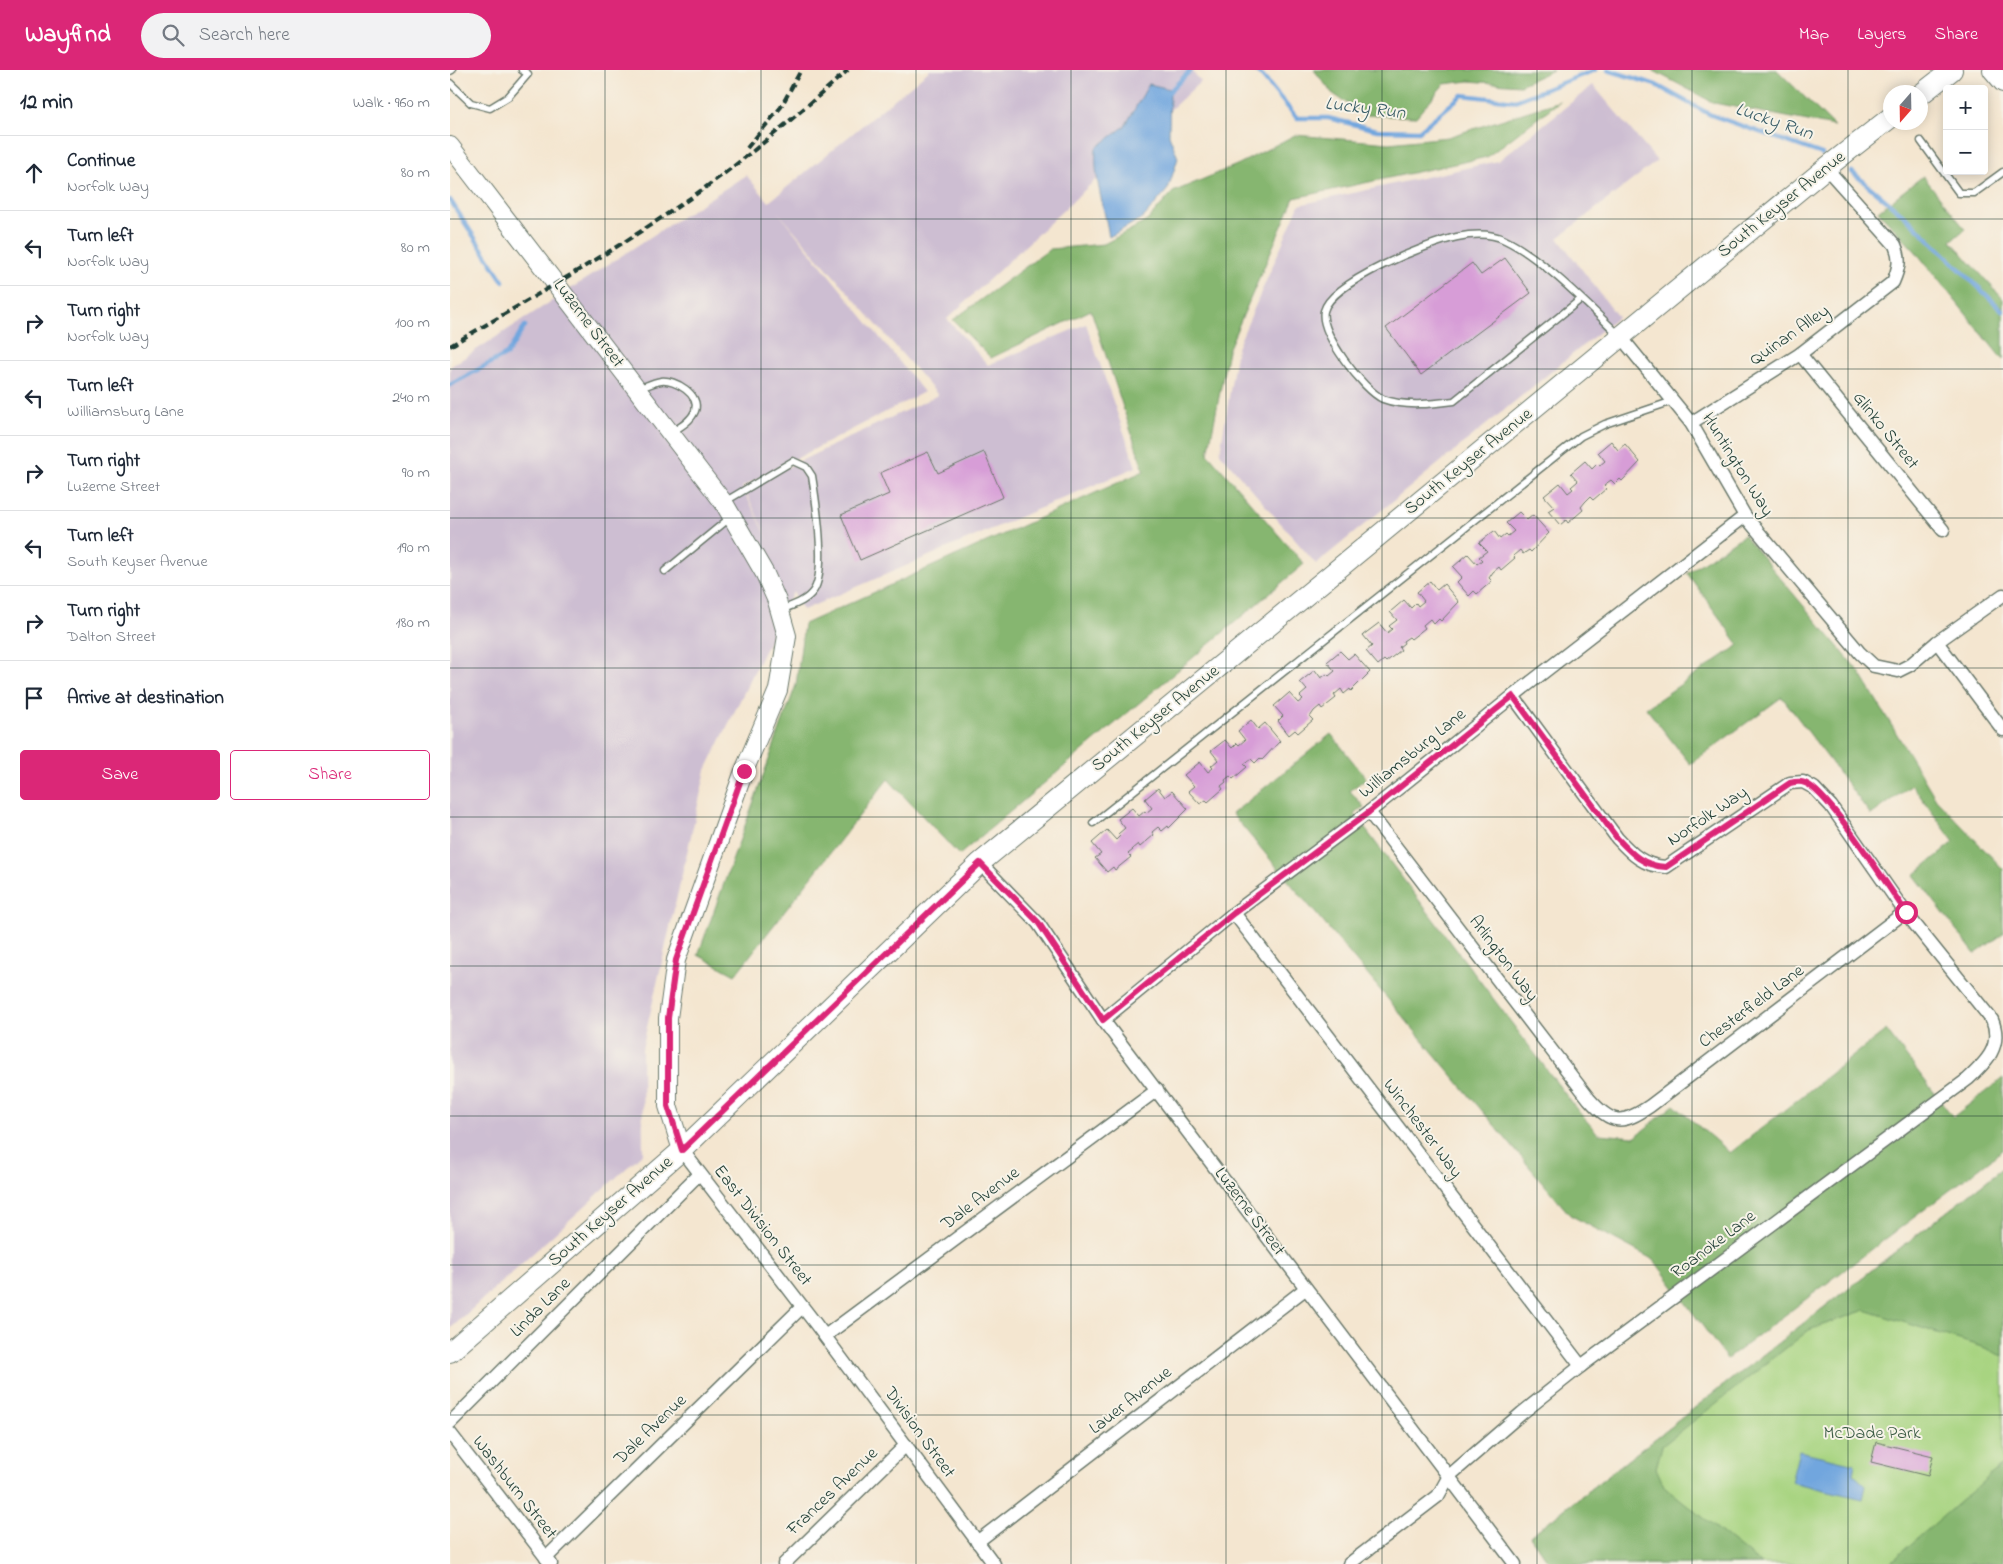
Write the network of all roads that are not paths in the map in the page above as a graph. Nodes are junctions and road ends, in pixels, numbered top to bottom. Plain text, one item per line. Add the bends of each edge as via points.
1 (522, 70) edge
2 (1952, 70) edge
3 (1992, 70) edge
4 (450, 83) edge
5 (2003, 83) edge
6 (1928, 89) edge
7 (1883, 123) edge
8 (1921, 141) dead end
9 (450, 146) edge
10 (1826, 168) junction
11 (2003, 172) edge
12 (1582, 299) junction
13 (1621, 337) junction
14 (1800, 354) junction
15 (637, 389) junction
16 (1673, 400) junction
17 (1691, 423) junction
18 (671, 433) junction
19 (728, 510) junction
20 (1745, 516) junction
21 (1943, 530) dead end
22 (665, 571) dead end
23 (2003, 595) edge
24 (780, 610) junction
25 (1937, 642) junction
26 (1513, 696) junction
27 (2003, 730) edge
28 (1369, 812) junction
29 (1093, 823) dead end
30 (980, 863) junction
31 (1906, 912) junction
32 (1234, 913) junction
33 (1103, 1020) junction
34 (1158, 1090) junction
35 (1615, 1121) joint
36 (682, 1150) junction
37 (699, 1174) junction
38 (1305, 1288) junction
39 (802, 1307) junction
40 (815, 1323) joint
41 (825, 1336) junction
42 (450, 1352) edge
43 (1581, 1366) junction
44 (450, 1423) edge
45 (450, 1433) edge
46 (906, 1444) junction
47 (1449, 1476) junction
48 (977, 1542) junction
49 (549, 1561) edge
50 (784, 1564) edge
51 (994, 1564) edge
52 (1349, 1564) edge
53 (1515, 1564) edge

1 - 4 lane via 528,74 508,97 490,108 471,103
2 - 6 main road
3 - 5 street
7 - 10 main road, South Keyser Avenue
8 - 11 lane via 1959,192 1974,194
9 - 15 street, Luzerne Street
10 - 13 main road, South Keyser Avenue
10 - 14 street, Quinan Alley via 1895,244 1900,267 1893,282
12 - 12 lane via 1531,257 1504,240 1483,234 1456,237 1363,275 1331,296 1324,311 1325,323 1340,354 1374,395 1397,402 1433,404 1454,401
12 - 13 lane
13 - 16 street, Huntington Way
13 - 30 main road, South Keyser Avenue
14 - 17 street, Quinan Alley
14 - 21 street, Glinko Street
15 - 18 street, Luzerne Street
15 - 18 lane via 661,381 672,382 693,398 694,412
16 - 17 street, Huntington Way
16 - 29 lane via 1581,436
17 - 20 street, Huntington Way
18 - 19 street, Luzerne Street
19 - 22 lane
19 - 24 street, Luzerne Street via 765,574
19 - 24 lane via 793,462 806,467 812,476 820,561 814,590 804,600
20 - 25 street, Huntington Way via 1874,666 1898,671
20 - 26 street, Williamsburg Lane
23 - 25 street
24 - 36 street, Luzerne Street via 787,636 778,690 744,771 676,960 668,1018 668,1106
25 - 27 street
26 - 28 street, Williamsburg Lane
26 - 31 street, Norfolk Way via 1617,838 1636,858 1651,866 1666,867 1790,783 1803,782 1814,788 1831,806
28 - 32 street, Williamsburg Lane
28 - 35 street, Arlington Way via 1589,1099
30 - 33 street, Luzerne Street via 1038,922
30 - 36 main road, South Keyser Avenue
31 - 35 street, Chesterfield Lane via 1650,1106 1631,1118
31 - 43 street, Roanoke Lane via 1992,1020 1997,1042 1989,1060 1968,1079
32 - 33 street, Williamsburg Lane
32 - 43 street, Winchester Way
33 - 34 street, Luzerne Street
34 - 38 street, Luzerne Street
34 - 41 street, Dale Avenue
36 - 37 street, East Division Street
36 - 42 main road, South Keyser Avenue
37 - 39 street, East Division Street
37 - 44 street, Linda Lane
38 - 47 street, Luzerne Street
38 - 48 street, Lauer Avenue
39 - 40 street, East Division Street
39 - 49 street, Dale Avenue
40 - 41 street, Division Street
41 - 46 street, Division Street
43 - 47 street, Roanoke Lane
45 - 49 street, Washburn Street
46 - 48 street, Division Street
46 - 50 street, Frances Avenue
47 - 52 street, Roanoke Lane via 1438,1496
47 - 53 street, Luzerne Street
48 - 51 street, Division Street

